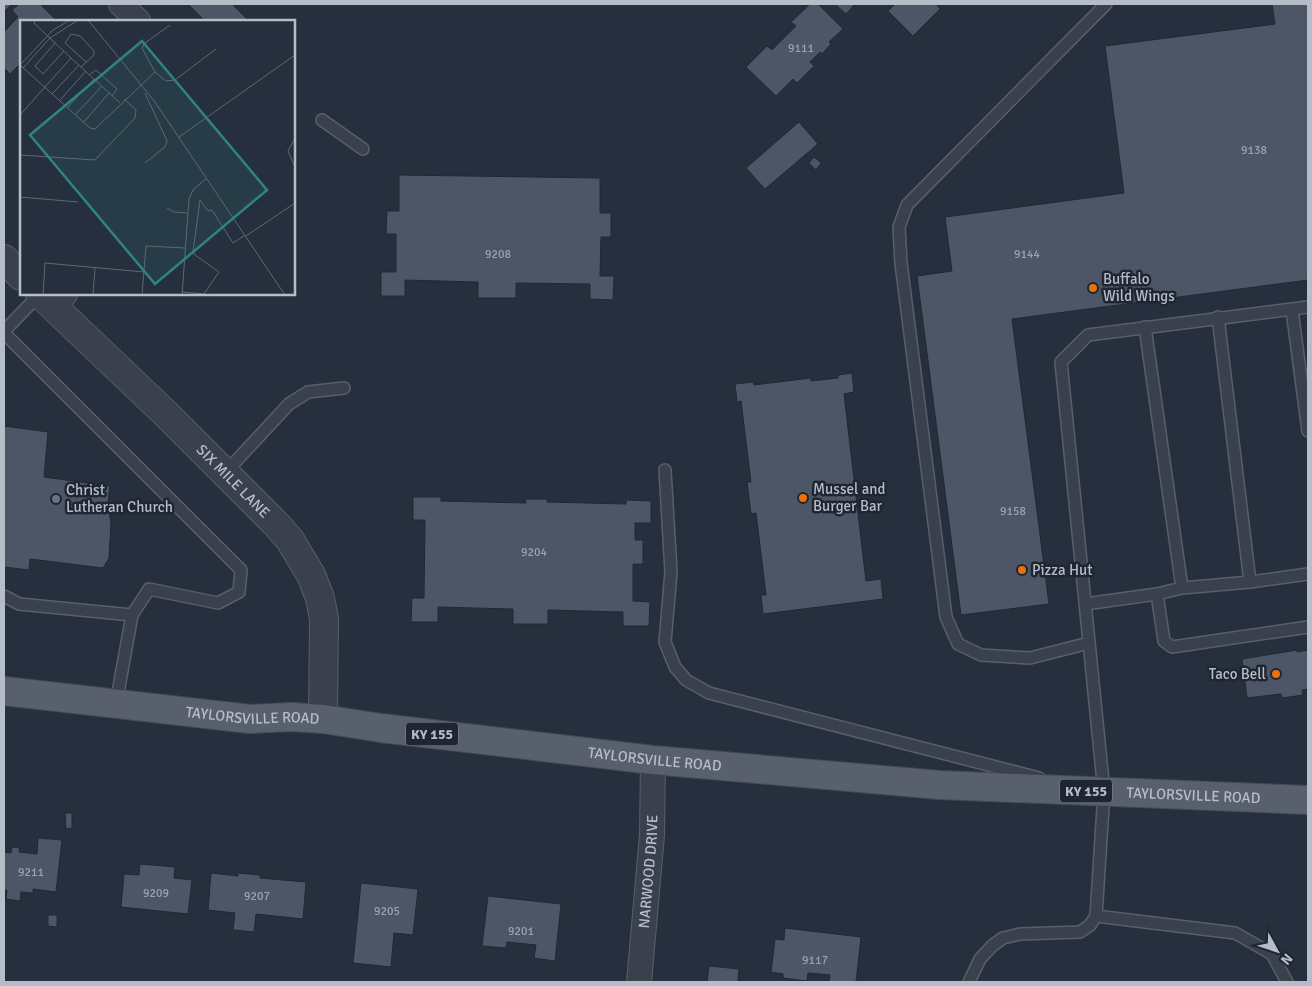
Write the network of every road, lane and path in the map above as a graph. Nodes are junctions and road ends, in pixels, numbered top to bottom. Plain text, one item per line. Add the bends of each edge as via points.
1 (121, 4) edge
2 (1106, 4) edge
3 (137, 20) edge
4 (322, 120) dead end
5 (363, 148) dead end
6 (4, 260) edge
7 (20, 275) edge
8 (49, 297) edge
9 (1308, 307) edge
10 (1292, 310) junction
11 (1218, 317) junction
12 (1145, 327) junction
13 (4, 332) edge
14 (344, 388) dead end
15 (1308, 431) edge
16 (665, 470) dead end
17 (225, 473) junction
18 (1308, 574) edge
19 (1250, 582) junction
20 (1182, 588) junction
21 (1157, 594) junction
22 (4, 596) edge
23 (1085, 604) junction
24 (132, 615) junction
25 (1308, 628) edge
26 (1089, 643) junction
27 (4, 691) edge
28 (116, 704) junction
29 (322, 719) junction
30 (654, 760) junction
31 (1096, 791) junction
32 (1308, 800) edge
33 (1096, 916) junction
34 (639, 982) edge
35 (969, 982) edge
36 (1288, 982) edge

1 - 3 street
2 - 26 lane via 907,205 899,227 908,329 946,618 958,644 981,655 1030,658
4 - 5 lane
6 - 7 street
8 - 13 lane
8 - 17 street, SIX MILE LANE
9 - 10 lane
10 - 11 lane
10 - 15 lane
11 - 12 lane
11 - 19 lane
12 - 20 lane
12 - 23 lane via 1088,335 1061,362
13 - 24 lane via 241,570 239,592 218,604 149,589
14 - 17 lane via 308,392 289,404
16 - 31 lane via 671,572 665,642 675,667 686,680 709,693
17 - 29 street, SIX MILE LANE via 284,532 311,575 324,619
18 - 19 lane
19 - 20 lane
20 - 21 lane
21 - 23 lane
21 - 25 lane via 1164,642 1172,646
22 - 24 lane via 19,604
23 - 26 lane
24 - 28 lane
26 - 31 lane
27 - 28 main road, TAYLORSVILLE ROAD / KY 155
28 - 29 main road, TAYLORSVILLE ROAD / KY 155 via 250,719
29 - 30 main road, TAYLORSVILLE ROAD / KY 155
30 - 31 main road, TAYLORSVILLE ROAD / KY 155 via 940,785
30 - 34 street, NARWOOD DRIVE via 652,835
31 - 32 main road, TAYLORSVILLE ROAD / KY 155
31 - 33 lane
33 - 35 lane via 1080,932 1020,934 1003,938 980,959
33 - 36 lane via 1236,932 1272,954

